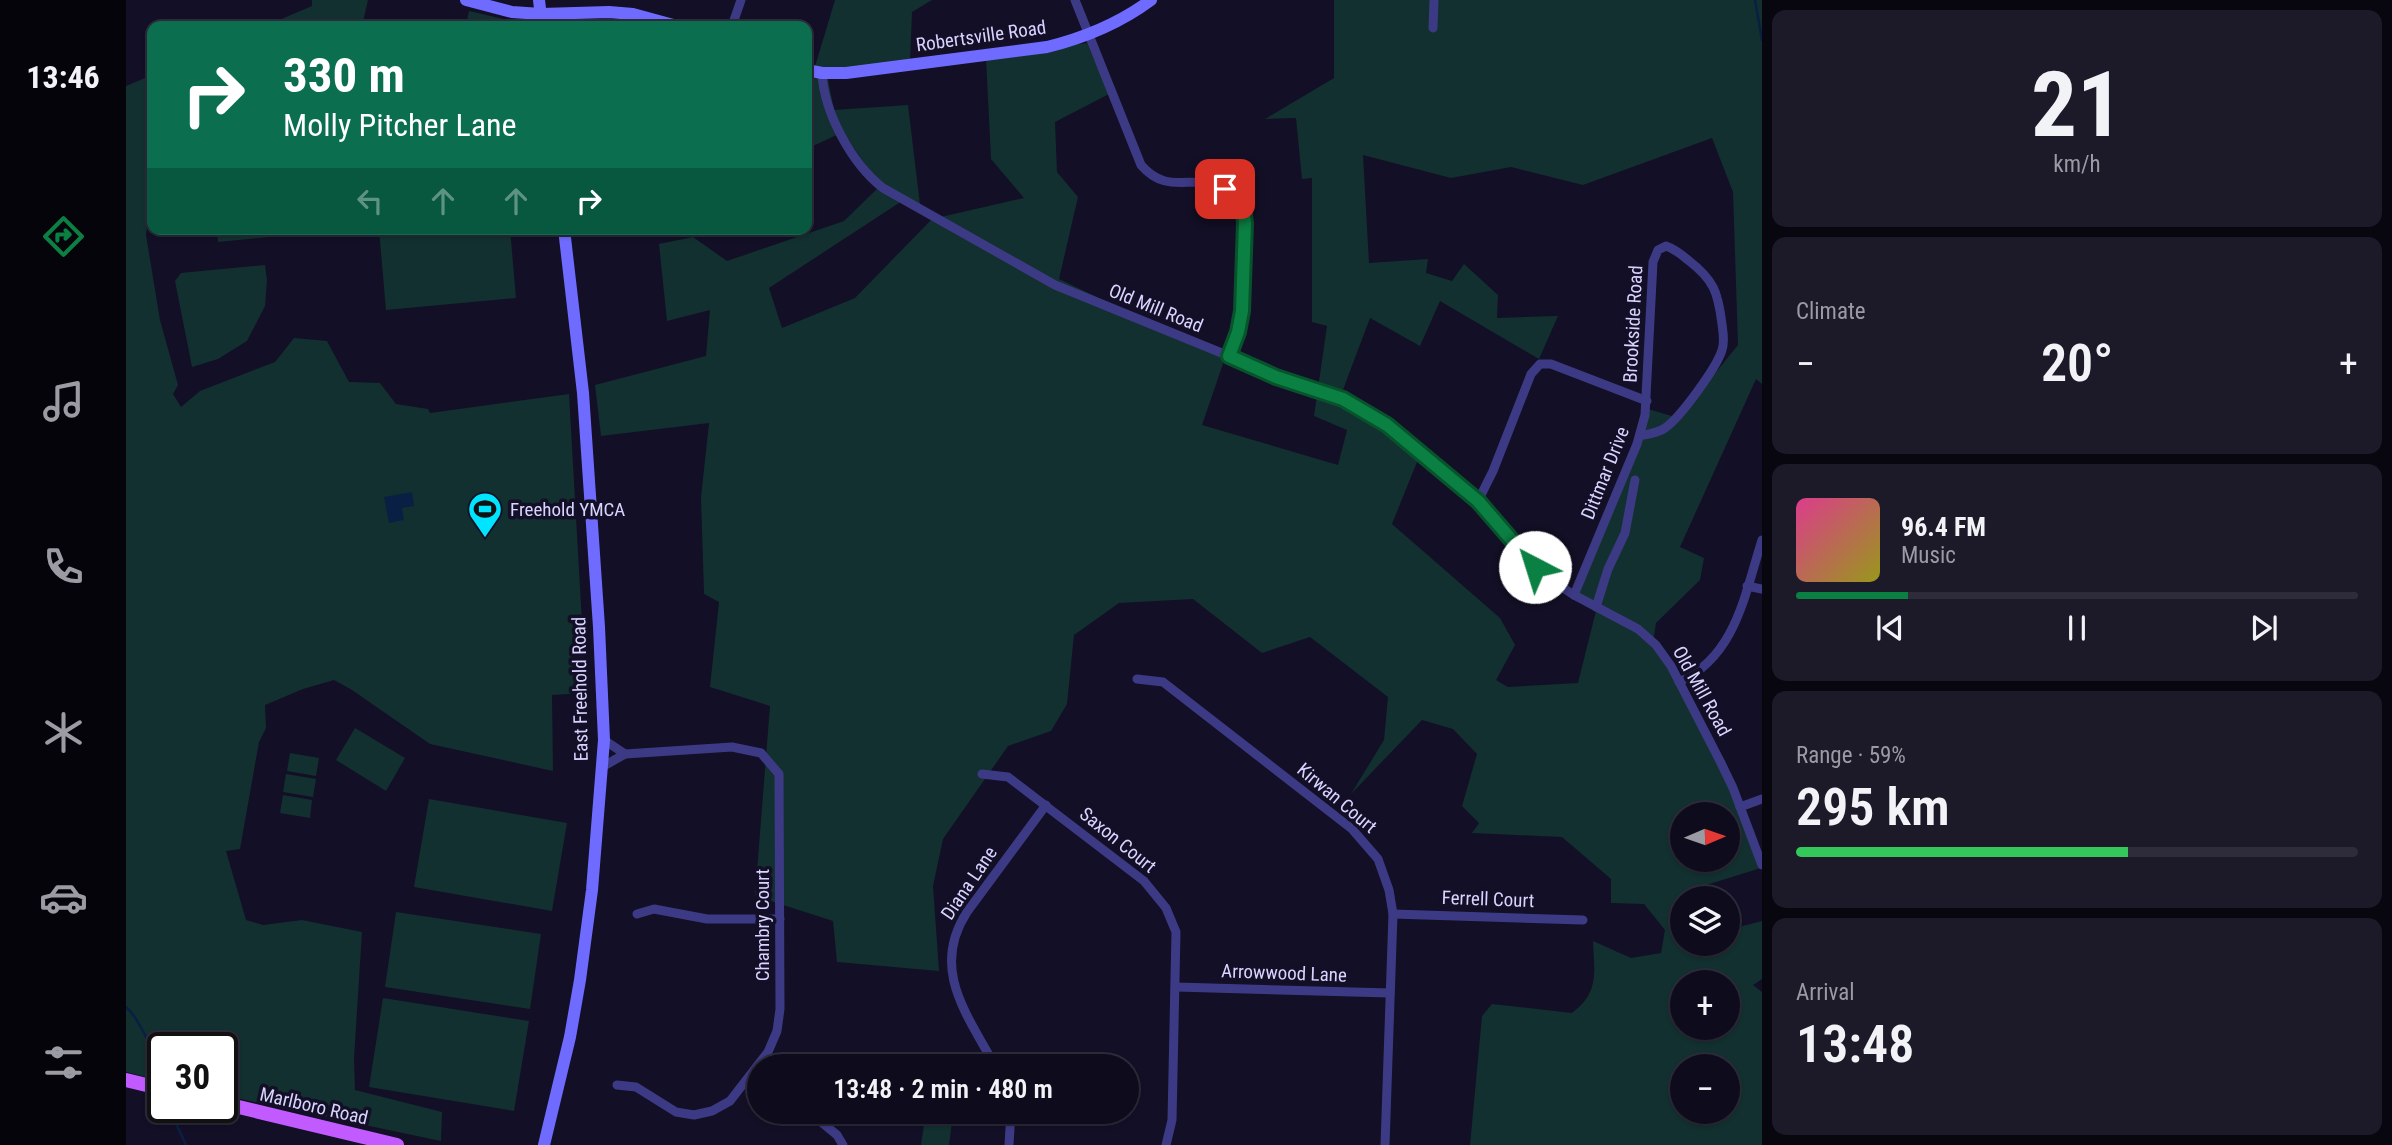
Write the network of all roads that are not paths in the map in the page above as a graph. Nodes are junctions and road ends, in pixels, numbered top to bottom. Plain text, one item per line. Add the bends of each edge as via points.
1 (466, 0) edge
2 (539, 0) edge
3 (741, 0) edge
4 (1075, 0) edge
5 (1151, 0) edge
6 (1434, 0) edge
7 (542, 20) edge
8 (660, 21) edge
9 (734, 21) edge
10 (1433, 28) dead end
11 (1088, 34) junction
12 (812, 71) edge
13 (822, 73) junction
14 (565, 235) edge
15 (1229, 356) junction
16 (1647, 401) junction
17 (1640, 436) junction
18 (1635, 480) dead end
19 (1478, 501) junction
20 (1762, 540) edge
21 (1747, 586) junction
22 (1762, 589) edge
23 (1574, 596) junction
24 (1596, 607) junction
25 (1137, 679) dead end
26 (1679, 682) junction
27 (604, 740) junction
28 (625, 754) junction
29 (602, 767) junction
30 (982, 774) dead end
31 (1762, 799) edge
32 (1738, 802) edge
33 (1046, 805) junction
34 (1740, 807) joint
35 (1762, 865) edge
36 (637, 914) dead end
37 (1393, 914) junction
38 (780, 919) junction
39 (1583, 920) dead end
40 (1176, 987) junction
41 (1390, 993) junction
42 (767, 1054) edge
43 (989, 1054) edge
44 (126, 1080) edge
45 (747, 1083) edge
46 (147, 1085) edge
47 (617, 1085) dead end
48 (238, 1107) edge
49 (824, 1124) edge
50 (1011, 1124) edge
51 (397, 1145) edge
52 (544, 1145) edge
53 (843, 1145) edge
54 (1009, 1145) edge
55 (1166, 1145) edge
56 (1385, 1145) edge

1 - 7 main road
2 - 7 main road
3 - 9 street
4 - 11 street
5 - 11 main road, Robertsville Road
6 - 10 street
7 - 8 main road via 610,12
11 - 13 main road, Robertsville Road via 1029,50
11 - 15 street via 1141,166 1164,182 1218,186 1232,194 1242,208 1242,311
12 - 13 main road, Robertsville Road
13 - 15 street, Old Mill Road via 826,100 850,150 865,173 883,188 1055,285
14 - 27 main road, East Freehold Road via 584,405
15 - 19 street, Old Mill Road via 1366,411 1404,437
16 - 17 street, Dittmar Drive
16 - 17 street, Brookside Road via 1653,262 1658,250 1666,246 1709,278 1720,303 1724,342 1701,386 1669,425
16 - 19 street via 1552,364 1540,364
17 - 23 street, Dittmar Drive
18 - 24 street via 1625,533
19 - 23 street, Old Mill Road via 1535,567
20 - 21 street
21 - 22 street
21 - 26 street via 1722,649
23 - 24 street, Old Mill Road
24 - 26 street, Old Mill Road via 1646,634
25 - 37 street, Kirwan Court via 1163,682 1352,829 1378,859
26 - 32 street, Old Mill Road
27 - 28 street
27 - 29 main road, East Freehold Road
28 - 29 street, Chambry Court
28 - 38 street, Chambry Court via 732,747 761,753 779,774
29 - 52 main road, East Freehold Road via 580,980
30 - 33 street, Saxon Court via 1008,777
31 - 34 street
33 - 40 street, Saxon Court via 1144,881 1166,908 1176,932
33 - 43 street, Diana Lane via 967,912 952,947 951,970 959,999
34 - 35 street, Old Mill Road
36 - 38 street via 654,909 707,919
37 - 39 street, Ferrell Court
37 - 41 street, Kirwan Court
38 - 42 street, Chambry Court via 779,1021
40 - 41 street, Arrowwood Lane
40 - 55 street, Saxon Court via 1172,1120
41 - 56 street, Kirwan Court
44 - 46 main road
45 - 47 street, Chambry Court via 730,1101 703,1115 676,1112 636,1087
48 - 51 main road, Marlboro Road
49 - 53 street
50 - 54 street

